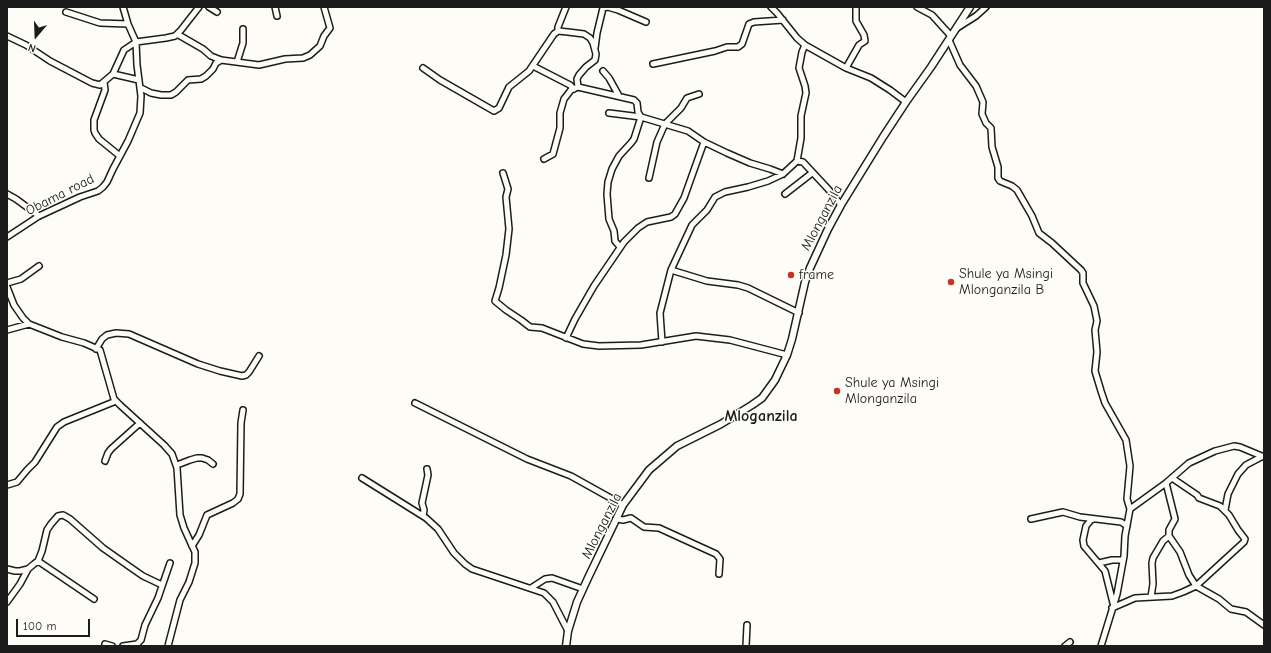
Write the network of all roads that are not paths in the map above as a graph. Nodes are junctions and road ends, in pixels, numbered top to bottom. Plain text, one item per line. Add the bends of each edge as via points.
1 (199, 7) edge
2 (209, 7) edge
3 (275, 7) edge
4 (324, 7) edge
5 (566, 7) edge
6 (771, 7) edge
7 (856, 7) edge
8 (917, 7) edge
9 (970, 7) edge
10 (986, 7) edge
11 (125, 8) edge
12 (66, 12) dead end
13 (218, 12) dead end
14 (277, 16) dead end
15 (783, 20) junction
16 (646, 22) dead end
17 (128, 24) junction
18 (956, 28) junction
19 (243, 29) dead end
20 (558, 31) junction
21 (177, 34) junction
22 (7, 36) edge
23 (950, 38) junction
24 (136, 42) junction
25 (805, 45) junction
26 (595, 49) junction
27 (221, 60) junction
28 (236, 62) junction
29 (653, 64) dead end
30 (532, 66) junction
31 (423, 68) dead end
32 (846, 68) junction
33 (603, 71) dead end
34 (113, 74) junction
35 (139, 80) junction
36 (104, 82) junction
37 (141, 88) junction
38 (576, 88) junction
39 (698, 94) dead end
40 (619, 96) junction
41 (906, 102) junction
42 (609, 113) dead end
43 (641, 117) junction
44 (664, 124) junction
45 (704, 142) junction
46 (120, 156) junction
47 (544, 159) dead end
48 (797, 161) junction
49 (503, 173) dead end
50 (812, 173) junction
51 (783, 174) junction
52 (649, 178) dead end
53 (7, 194) edge
54 (785, 194) dead end
55 (841, 205) junction
56 (39, 216) junction
57 (7, 238) edge
58 (620, 248) junction
59 (39, 266) dead end
60 (671, 270) junction
61 (7, 283) edge
62 (7, 287) edge
63 (799, 313) junction
64 (29, 324) junction
65 (7, 330) edge
66 (566, 338) junction
67 (662, 342) junction
68 (96, 349) junction
69 (787, 355) junction
70 (259, 356) dead end
71 (116, 401) junction
72 (415, 403) dead end
73 (243, 410) dead end
74 (140, 423) junction
75 (1263, 457) edge
76 (106, 461) dead end
77 (213, 464) dead end
78 (177, 465) junction
79 (427, 469) dead end
80 (362, 478) dead end
81 (1172, 478) junction
82 (1166, 483) junction
83 (7, 485) edge
84 (623, 505) junction
85 (1130, 509) junction
86 (1225, 510) junction
87 (423, 516) junction
88 (617, 519) junction
89 (1031, 519) dead end
90 (1094, 519) junction
91 (1127, 526) junction
92 (1169, 536) junction
93 (192, 546) junction
94 (38, 560) junction
95 (1123, 560) junction
96 (170, 563) dead end
97 (1099, 563) junction
98 (28, 568) junction
99 (7, 569) edge
100 (719, 574) dead end
101 (162, 585) junction
102 (1196, 586) junction
103 (531, 588) junction
104 (583, 589) junction
105 (1151, 597) junction
106 (94, 599) dead end
107 (7, 602) edge
108 (1113, 606) junction
109 (747, 625) dead end
110 (1264, 625) edge
111 (568, 630) junction
112 (105, 644) dead end
113 (112, 646) edge
114 (123, 646) edge
115 (168, 646) edge
116 (566, 646) edge
117 (746, 646) edge
118 (1101, 646) edge

1 - 21 street
2 - 13 street
3 - 14 street
4 - 28 street via 330,28 320,46 310,55 259,65
5 - 20 street
6 - 15 street
7 - 32 street via 856,21 865,41 859,45
8 - 23 street via 932,15
9 - 18 street, Mlonganzila
10 - 18 street
11 - 17 street, Obama road
12 - 17 street via 100,23
15 - 25 street
15 - 29 street via 749,24 738,48 727,46 715,51
16 - 26 street via 618,10 603,8
17 - 24 street, Obama road
18 - 23 street, Mlonganzila
19 - 28 street via 243,42
20 - 26 street via 584,34
20 - 30 street
21 - 24 street
21 - 27 street
22 - 36 street via 92,83 99,85
23 - 41 street, Mlonganzila
23 - 85 street via 960,65 976,86 983,102 982,114 991,128 998,180 1017,190 1039,233 1083,273 1083,283 1094,306 1096,318 1095,371 1098,383 1105,403 1127,444 1130,472 1127,499
24 - 34 street via 124,50
24 - 35 street, Obama road
25 - 32 street
25 - 48 street via 799,68 806,93
26 - 38 street via 595,60 579,75
27 - 28 street
27 - 37 street via 206,76 188,80 171,95 161,95
30 - 31 street via 509,87 494,111
30 - 38 street
32 - 41 street via 871,78
33 - 40 street
34 - 35 street
34 - 36 street
35 - 37 street, Obama road
36 - 46 street via 105,90 93,123 94,130 99,139
37 - 46 street, Obama road via 140,113
38 - 40 street
38 - 47 street via 564,98 553,154
39 - 44 street via 687,98
40 - 43 street via 636,101
41 - 55 street, Mlonganzila
42 - 43 street
43 - 44 street
43 - 58 street via 632,142 616,160 608,186 609,219 615,241
44 - 45 street via 688,131
44 - 52 street
45 - 51 street via 750,163
45 - 58 street via 684,198 675,214 647,222
46 - 56 street, Obama road via 107,182 98,191
48 - 50 street via 802,162
48 - 51 street
49 - 66 street via 508,189 506,197 509,229 506,255 495,301 530,327 542,328
50 - 54 street
50 - 55 street
51 - 60 street via 714,197 707,210 692,225
53 - 56 street
55 - 63 street, Mlonganzila via 810,268
56 - 57 street, Obama road
58 - 66 street via 594,286
59 - 61 street via 20,280
60 - 63 street via 707,281 748,288
60 - 67 street via 660,313
62 - 64 street via 14,305
63 - 69 street, Mlonganzila
64 - 65 street
64 - 68 street
66 - 67 street via 599,346
67 - 69 street via 696,336 730,340
68 - 70 street via 107,335 129,334 198,364 242,376 249,372
68 - 71 street via 101,352
69 - 84 street, Mlonganzila via 775,380 762,398 735,416 677,446 649,470
71 - 74 street
71 - 83 street via 57,427 35,462 17,482
72 - 84 street via 527,459 571,476
73 - 93 street via 240,494 234,503 206,515
74 - 76 street via 111,449
74 - 78 street via 169,450
75 - 81 street via 1234,446 1215,451 1189,463
75 - 86 street via 1246,465 1238,474 1228,494
77 - 78 street via 197,458
78 - 93 street via 180,515
79 - 87 street via 422,503
80 - 87 street
81 - 82 street
81 - 86 street via 1199,498 1215,503
82 - 85 street
82 - 92 street via 1175,519
84 - 88 street, Mlonganzila
85 - 91 street
86 - 102 street via 1245,539 1244,542
87 - 103 street via 438,529 454,553 472,569
88 - 100 street via 631,518 644,527 659,528 716,554 720,559
88 - 104 street, Mlonganzila
89 - 90 street via 1063,512
90 - 91 street via 1121,522
90 - 97 street via 1086,526 1083,540 1084,546
91 - 95 street
92 - 102 street via 1180,552
92 - 105 street via 1153,558
93 - 115 street via 194,568 180,600
94 - 98 street
94 - 101 street via 47,530 54,519 63,515 103,548 143,576
94 - 106 street
95 - 97 street
95 - 108 street
96 - 101 street
97 - 108 street via 1106,575
98 - 99 street via 15,571
98 - 107 street
101 - 114 street via 141,640 137,644
102 - 105 street via 1172,596
102 - 110 street via 1231,609 1246,612
103 - 104 street via 545,579 552,578
103 - 111 street via 544,593 554,602
104 - 111 street, Mlonganzila
105 - 108 street via 1135,598
108 - 118 street
109 - 117 street
111 - 116 street, Mlonganzila
112 - 113 street

